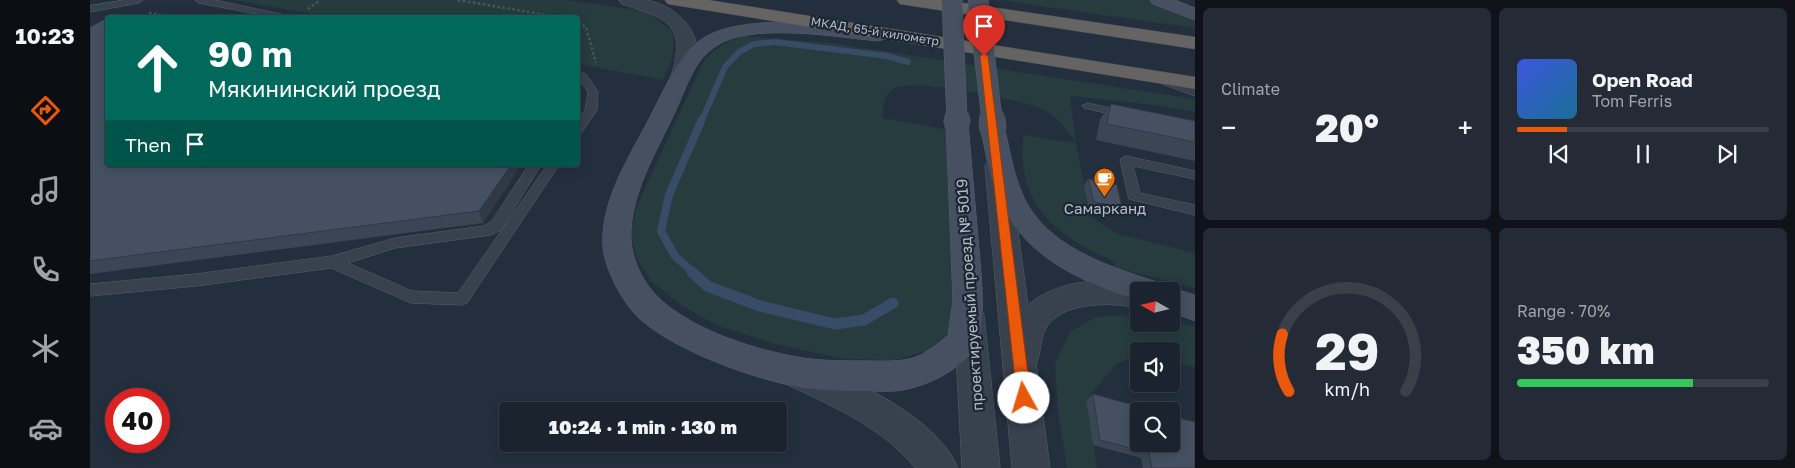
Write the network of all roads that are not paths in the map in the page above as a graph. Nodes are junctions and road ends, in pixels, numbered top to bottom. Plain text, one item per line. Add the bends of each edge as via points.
1 (140, 0) edge
2 (199, 0) edge
3 (628, 0) edge
4 (674, 0) edge
5 (906, 0) edge
6 (952, 0) edge
7 (978, 0) edge
8 (1159, 0) edge
9 (90, 9) edge
10 (1195, 14) edge
11 (280, 15) edge
12 (936, 40) junction
13 (1195, 43) edge
14 (580, 75) edge
15 (1148, 75) junction
16 (681, 76) junction
17 (1195, 82) edge
18 (1195, 93) edge
19 (1088, 106) dead end
20 (1137, 116) edge
21 (580, 126) edge
22 (993, 130) junction
23 (534, 167) edge
24 (552, 167) edge
25 (1195, 175) edge
26 (1195, 210) edge
27 (332, 262) junction
28 (1130, 285) edge
29 (90, 290) edge
30 (1130, 296) edge
31 (968, 301) junction
32 (1180, 304) edge
33 (1195, 308) edge
34 (794, 372) junction
35 (1022, 383) junction
36 (939, 468) edge
37 (981, 468) edge
38 (1031, 468) edge

1 - 9 lane
2 - 11 lane
3 - 16 street via 669,16 682,28 687,41
4 - 12 highway, МКАД, 65-й километр
5 - 13 highway
6 - 31 main road, проектируемый проезд № 5019, bridge
7 - 22 main road, bridge
8 - 10 main road
12 - 15 highway, МКАД, 65-й километр
12 - 16 main road via 822,30 744,30 705,44
14 - 21 lane via 593,92 590,110
15 - 17 highway, МКАД, 65-й километр
15 - 18 lane
16 - 34 main road via 625,197 617,246 626,273 639,300 663,320 695,338
19 - 20 lane
22 - 28 main road via 1009,193 1023,221 1045,243 1078,265
22 - 35 street
23 - 27 lane via 496,226 486,231 395,243
24 - 27 lane via 462,299 411,297
25 - 26 lane via 1126,160 1134,196
27 - 29 lane
30 - 35 street via 1085,293 1055,300 1038,314 1025,338
31 - 34 main road via 963,342 936,365 902,375
31 - 37 street, проектируемый проезд № 5019
32 - 33 street
34 - 36 street via 852,398 896,426 926,451
35 - 38 street

